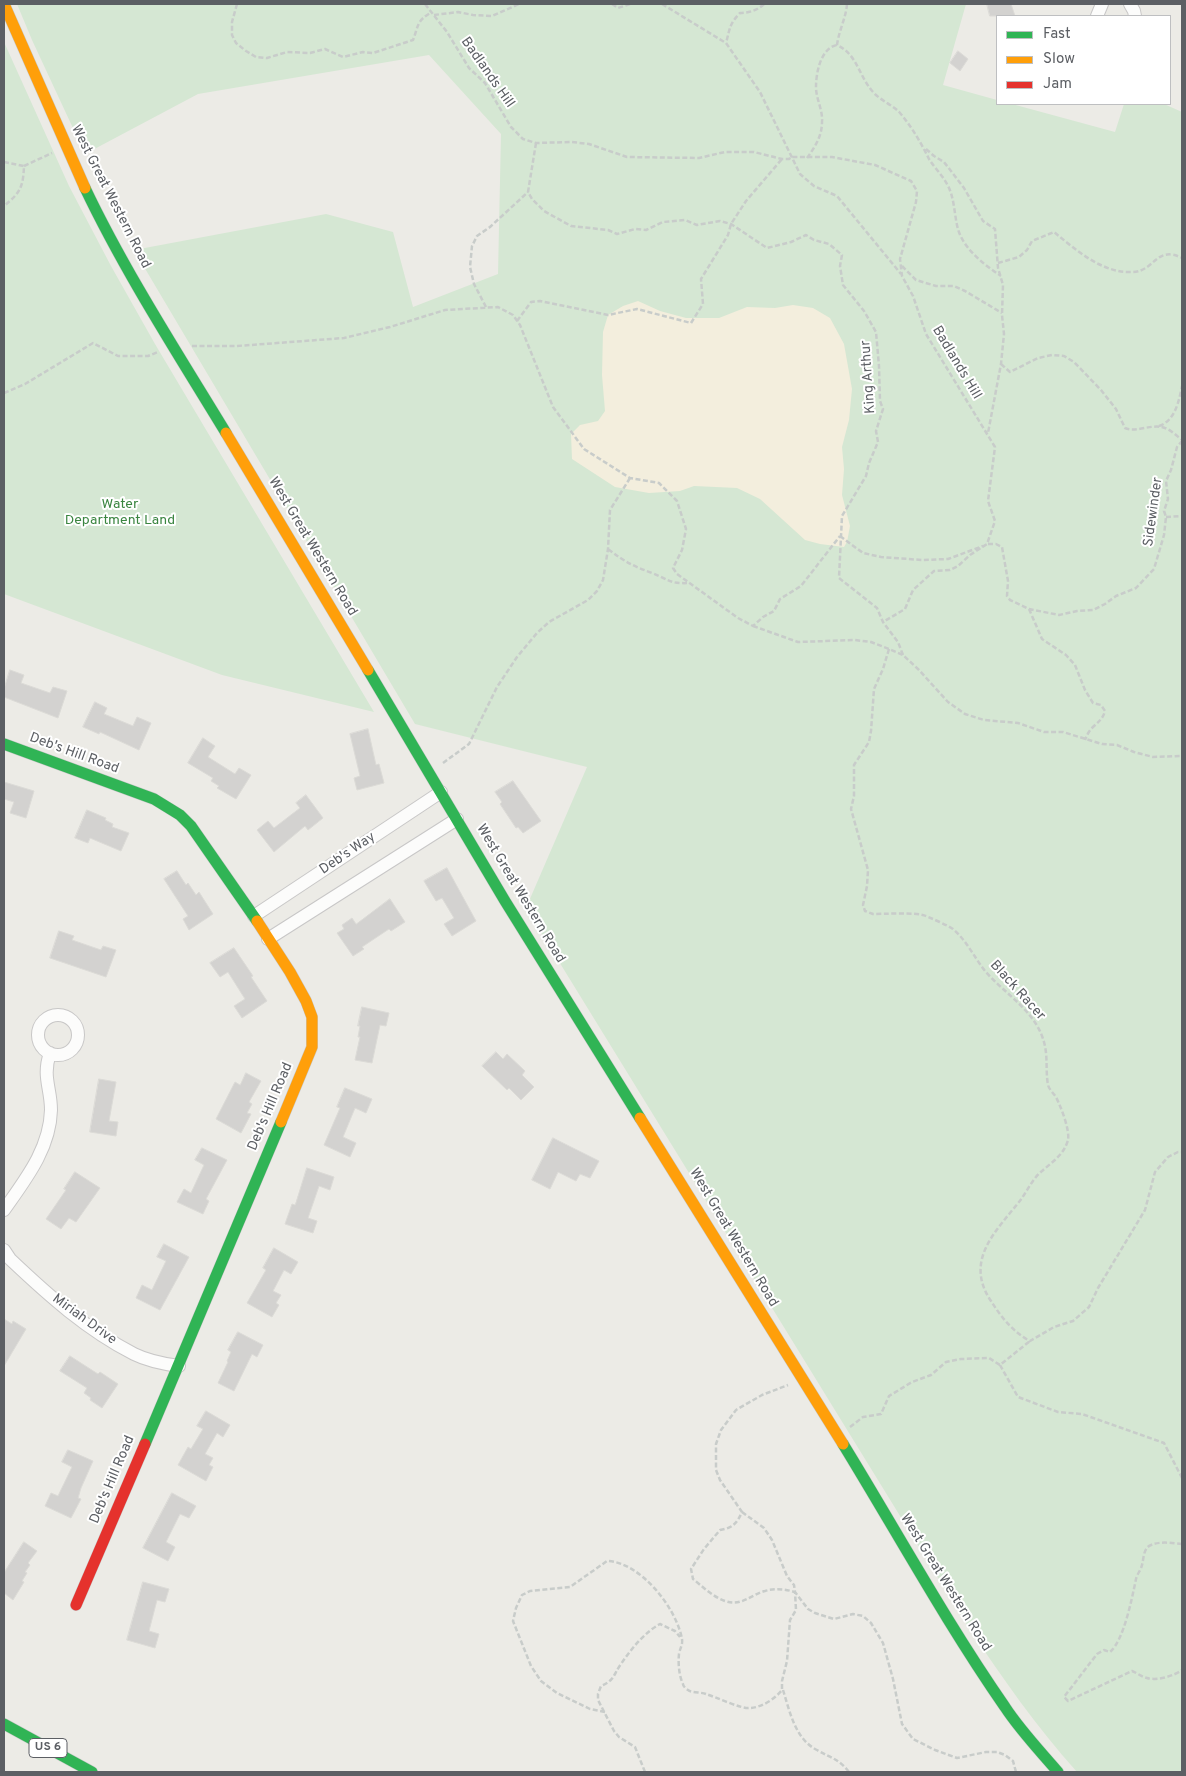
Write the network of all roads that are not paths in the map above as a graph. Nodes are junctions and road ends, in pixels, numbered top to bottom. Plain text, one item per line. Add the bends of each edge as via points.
1 (4, 4) edge
2 (4, 744) edge
3 (441, 792) junction
4 (457, 819) junction
5 (254, 916) junction
6 (268, 939) junction
7 (50, 1054) dead end
8 (4, 1210) edge
9 (4, 1250) edge
10 (179, 1366) junction
11 (76, 1605) dead end
12 (4, 1724) edge
13 (92, 1772) edge
14 (1058, 1772) edge

1 - 3 main road, West Great Western Road via 106,230
2 - 5 main road, Deb's Hill Road via 168,806 190,826
3 - 4 main road, West Great Western Road
3 - 5 street, Deb's Way
4 - 6 street, Deb's Way
4 - 14 main road, West Great Western Road via 504,901 893,1526 934,1599 1006,1708
5 - 6 main road, Deb's Hill Road
6 - 10 main road, Deb's Hill Road via 306,1001 312,1017 312,1047
7 - 8 street via 46,1066 50,1125 38,1160
9 - 10 street, Miriah Drive via 61,1306 95,1330 135,1355
10 - 11 main road, Deb's Hill Road
12 - 13 main road, US 6

